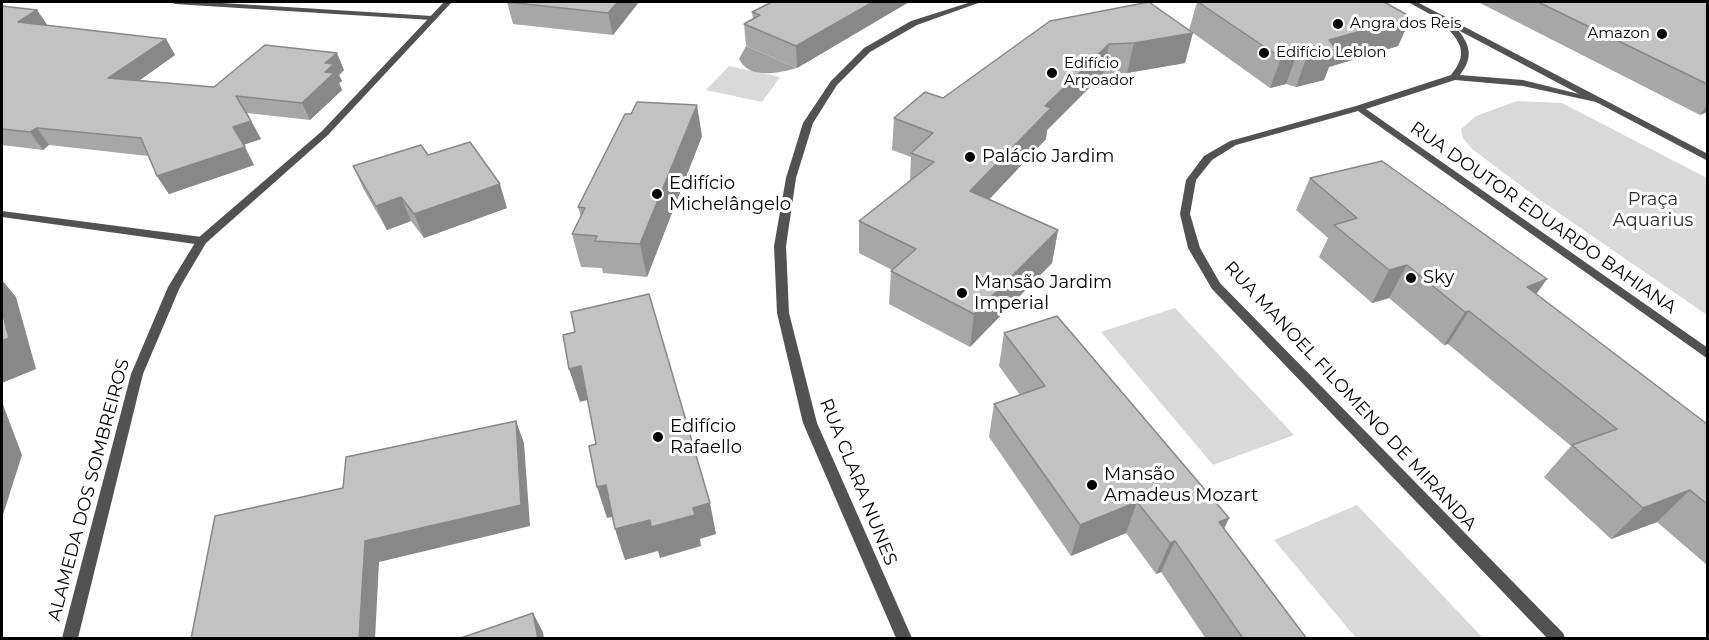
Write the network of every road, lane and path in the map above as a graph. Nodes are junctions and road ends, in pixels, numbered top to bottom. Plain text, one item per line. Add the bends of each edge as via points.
1 (176, 2) edge
2 (448, 2) edge
3 (977, 2) edge
4 (1412, 2) edge
5 (432, 18) junction
6 (1442, 19) junction
7 (1454, 77) junction
8 (1594, 100) junction
9 (1359, 108) junction
10 (1707, 159) edge
11 (2, 214) edge
12 (202, 241) junction
13 (1707, 355) edge
14 (70, 639) edge
15 (904, 639) edge
16 (1557, 639) edge

1 - 5 street
2 - 5 street, ALAMEDA DOS SOMBREIROS
3 - 15 street, RUA CLARA NUNES via 914,23 867,50 834,83 808,123 791,178 780,246 783,312 810,423
4 - 6 street
5 - 12 street, ALAMEDA DOS SOMBREIROS via 325,133
6 - 7 street via 1466,48 1466,63
6 - 8 street
7 - 8 street, RUA MANOEL FILOMENO DE MIRANDA via 1523,83
7 - 9 street, RUA MANOEL FILOMENO DE MIRANDA
8 - 10 street
9 - 13 street, RUA DOUTOR EDUARDO BAHIANA
9 - 16 street, RUA MANOEL FILOMENO DE MIRANDA via 1233,143 1208,158 1191,180 1185,214 1194,248 1216,286
11 - 12 street
12 - 14 street, ALAMEDA DOS SOMBREIROS via 174,287 137,374

